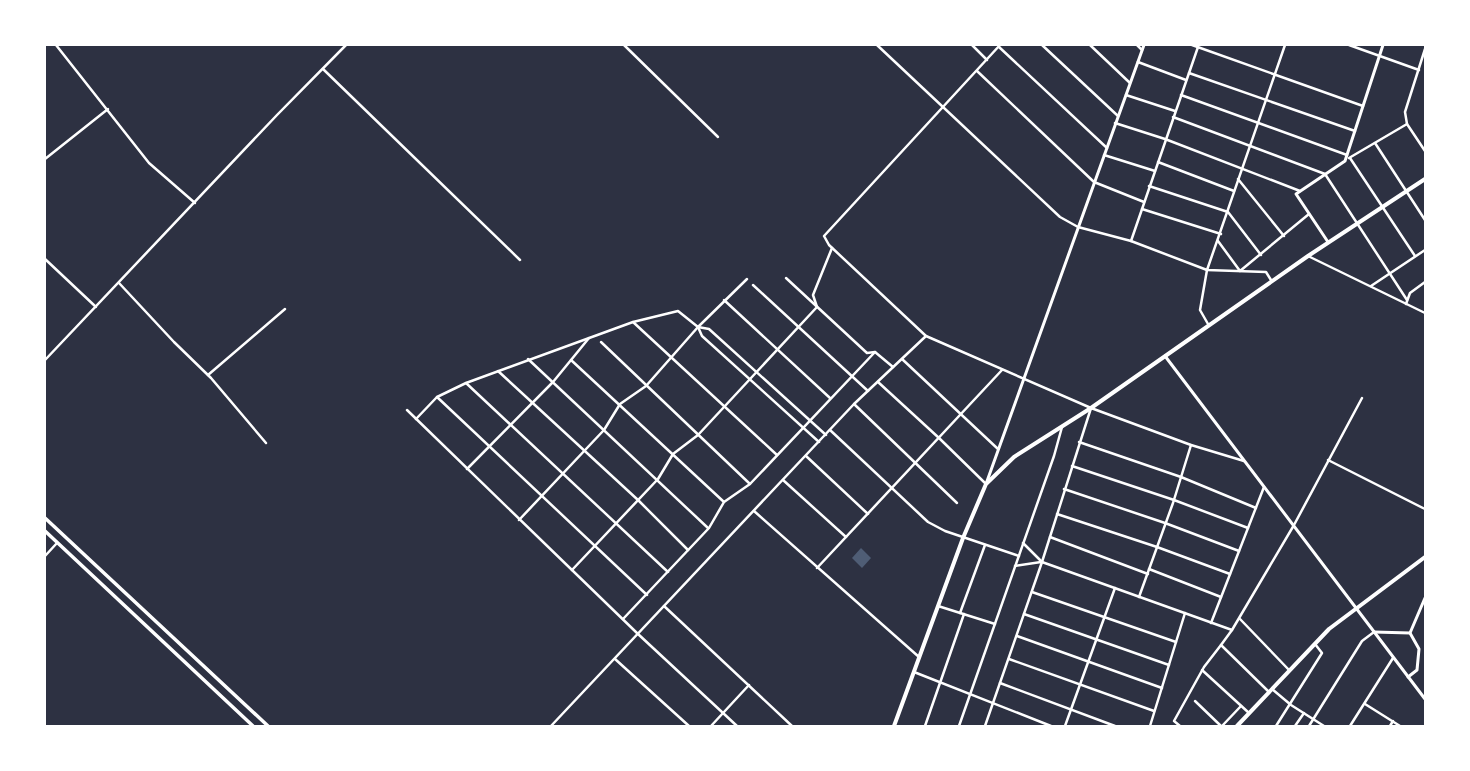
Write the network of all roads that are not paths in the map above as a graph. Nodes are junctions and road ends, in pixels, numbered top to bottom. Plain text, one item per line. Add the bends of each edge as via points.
1 (56, 45) edge
2 (346, 45) edge
3 (624, 45) edge
4 (877, 45) edge
5 (972, 45) edge
6 (1042, 45) edge
7 (1090, 45) edge
8 (1137, 45) edge
9 (1144, 45) edge
10 (1192, 45) edge
11 (1285, 45) edge
12 (1348, 45) edge
13 (1383, 45) edge
14 (999, 46) edge
15 (1198, 47) junction
16 (1425, 49) edge
17 (1142, 50) junction
18 (1380, 56) junction
19 (987, 60) junction
20 (1137, 62) junction
21 (323, 69) junction
22 (1419, 70) junction
23 (977, 71) junction
24 (1189, 73) junction
25 (1276, 76) junction
26 (1186, 80) junction
27 (1130, 83) junction
28 (1126, 95) junction
29 (1181, 95) junction
30 (1266, 101) junction
31 (1363, 106) junction
32 (942, 108) junction
33 (108, 109) junction
34 (1175, 111) junction
35 (1118, 116) junction
36 (1173, 116) junction
37 (1115, 123) junction
38 (1258, 124) junction
39 (1407, 124) junction
40 (1355, 131) junction
41 (718, 137) dead end
42 (1165, 139) junction
43 (1375, 143) junction
44 (1250, 145) junction
45 (1107, 148) junction
46 (1425, 151) edge
47 (1104, 155) junction
48 (1348, 157) junction
49 (45, 159) edge
50 (1158, 162) junction
51 (1242, 168) junction
52 (1155, 171) junction
53 (1326, 174) junction
54 (1238, 178) junction
55 (1425, 179) edge
56 (1094, 182) junction
57 (1150, 186) junction
58 (1234, 191) junction
59 (1300, 191) junction
60 (1406, 192) junction
61 (1144, 202) junction
62 (195, 203) junction
63 (1382, 207) junction
64 (1142, 209) junction
65 (1228, 212) junction
66 (1309, 214) junction
67 (1425, 220) edge
68 (1357, 224) junction
69 (1078, 227) junction
70 (1221, 234) junction
71 (1284, 236) junction
72 (1131, 241) junction
73 (1218, 241) junction
74 (1328, 242) junction
75 (832, 248) junction
76 (1425, 250) edge
77 (1261, 255) junction
78 (1308, 256) junction
79 (1415, 256) junction
80 (45, 259) edge
81 (520, 260) dead end
82 (1207, 270) junction
83 (1240, 272) junction
84 (1389, 274) junction
85 (786, 278) dead end
86 (747, 279) dead end
87 (1271, 280) junction
88 (1425, 282) edge
89 (119, 283) junction
90 (753, 285) dead end
91 (1371, 286) junction
92 (724, 300) junction
93 (1407, 300) junction
94 (1406, 304) junction
95 (96, 307) junction
96 (817, 307) junction
97 (285, 309) dead end
98 (1425, 313) edge
99 (633, 322) junction
100 (1208, 324) junction
101 (698, 327) junction
102 (798, 328) junction
103 (926, 336) junction
104 (589, 338) junction
105 (601, 342) dead end
106 (778, 349) junction
107 (875, 352) junction
108 (1166, 356) junction
109 (672, 358) junction
110 (528, 359) junction
111 (902, 359) junction
112 (45, 360) edge
113 (571, 360) junction
114 (893, 367) junction
115 (1002, 370) junction
116 (498, 371) junction
117 (757, 373) junction
118 (208, 375) junction
119 (851, 376) junction
120 (1024, 379) junction
121 (750, 380) junction
122 (553, 382) junction
123 (878, 382) junction
124 (466, 383) junction
125 (646, 386) junction
126 (868, 391) junction
127 (437, 397) junction
128 (830, 398) junction
129 (1362, 398) dead end
130 (532, 403) junction
131 (620, 404) junction
132 (854, 404) junction
133 (725, 407) junction
134 (1091, 408) junction
135 (407, 410) dead end
136 (960, 414) junction
137 (416, 419) junction
138 (809, 420) junction
139 (511, 425) junction
140 (1062, 426) junction
141 (802, 427) junction
142 (604, 430) junction
143 (830, 430) junction
144 (698, 435) junction
145 (826, 435) junction
146 (939, 438) junction
147 (819, 442) junction
148 (1079, 442) junction
149 (266, 443) dead end
150 (1191, 445) junction
151 (489, 446) junction
152 (998, 449) junction
153 (584, 451) junction
154 (673, 454) junction
155 (777, 455) junction
156 (806, 456) junction
157 (1328, 460) junction
158 (1244, 461) junction
159 (916, 463) junction
160 (1072, 466) junction
161 (467, 469) junction
162 (563, 474) junction
163 (1181, 478) junction
164 (658, 479) junction
165 (783, 480) junction
166 (750, 484) junction
167 (986, 484) junction
168 (1264, 487) junction
169 (892, 488) junction
170 (1064, 489) junction
171 (542, 496) junction
172 (638, 500) junction
173 (1174, 500) junction
174 (724, 502) junction
175 (957, 502) dead end
176 (1256, 508) junction
177 (1425, 509) edge
178 (754, 511) junction
179 (868, 514) junction
180 (1057, 514) junction
181 (45, 518) edge
182 (519, 520) junction
183 (616, 523) junction
184 (1165, 523) junction
185 (1294, 525) junction
186 (709, 528) junction
187 (1248, 528) junction
188 (45, 531) edge
189 (846, 537) junction
190 (1050, 537) junction
191 (963, 538) junction
192 (57, 543) junction
193 (1023, 543) junction
194 (985, 545) junction
195 (595, 546) junction
196 (1157, 547) junction
197 (688, 550) junction
198 (1239, 551) junction
199 (45, 556) edge
200 (1019, 556) junction
201 (1425, 557) edge
202 (1042, 562) junction
203 (1015, 566) junction
204 (818, 568) junction
205 (1149, 569) junction
206 (572, 570) junction
207 (668, 572) junction
208 (1148, 574) junction
209 (1230, 574) junction
210 (1115, 588) junction
211 (1032, 592) junction
212 (647, 595) junction
213 (1139, 597) junction
214 (1221, 597) junction
215 (1425, 598) edge
216 (664, 606) junction
217 (938, 606) junction
218 (1356, 607) junction
219 (1185, 613) junction
220 (962, 614) junction
221 (1024, 614) junction
222 (1105, 617) junction
223 (623, 619) junction
224 (1240, 619) junction
225 (1211, 623) junction
226 (995, 624) junction
227 (1232, 630) junction
228 (1374, 632) junction
229 (1410, 633) junction
230 (638, 634) junction
231 (1017, 636) junction
232 (1097, 639) junction
233 (1176, 642) junction
234 (1315, 644) junction
235 (1221, 645) junction
236 (919, 657) junction
237 (1393, 658) junction
238 (615, 659) junction
239 (1009, 659) junction
240 (1088, 662) junction
241 (1169, 665) junction
242 (1202, 670) junction
243 (1289, 670) junction
244 (914, 672) junction
245 (1408, 678) junction
246 (941, 681) junction
247 (1000, 683) junction
248 (749, 685) junction
249 (1080, 685) junction
250 (1162, 688) junction
251 (1270, 690) junction
252 (970, 694) junction
253 (1425, 699) edge
254 (1196, 701) dead end
255 (993, 704) junction
256 (1364, 704) junction
257 (1291, 705) junction
258 (1241, 706) junction
259 (1071, 710) junction
260 (1154, 711) junction
261 (723, 713) junction
262 (1249, 713) junction
263 (1304, 713) junction
264 (1314, 719) junction
265 (1393, 721) junction
266 (253, 726) edge
267 (268, 726) edge
268 (551, 726) edge
269 (689, 726) edge
270 (711, 726) edge
271 (737, 726) edge
272 (792, 726) edge
273 (894, 726) edge
274 (926, 726) edge
275 (959, 726) edge
276 (985, 726) edge
277 (1051, 726) edge
278 (1066, 726) edge
279 (1115, 726) edge
280 (1150, 726) edge
281 (1180, 726) edge
282 (1222, 726) edge
283 (1237, 726) edge
284 (1276, 726) edge
285 (1295, 726) edge
286 (1309, 726) edge
287 (1324, 726) edge
288 (1350, 726) edge
289 (1390, 726) edge
290 (1400, 726) edge

1 - 33 street
2 - 21 street
3 - 41 street
4 - 32 street
5 - 19 street
6 - 35 street
7 - 27 street
8 - 17 street
9 - 17 street
10 - 15 street
11 - 25 street
12 - 18 street
13 - 18 street
14 - 19 street
14 - 45 street
15 - 24 street
15 - 25 street
16 - 22 street
17 - 20 street
18 - 22 street
18 - 31 street
19 - 23 street
20 - 26 street
20 - 27 street
21 - 62 street
21 - 81 street
22 - 39 street via 1405,112
23 - 32 street
23 - 56 street
24 - 26 street
24 - 30 street
25 - 30 street
25 - 31 street
26 - 29 street
27 - 28 street
28 - 34 street
28 - 35 street
29 - 34 street
29 - 38 street
30 - 38 street
30 - 40 street
31 - 40 street
32 - 69 street via 1060,217
32 - 75 street via 824,236
33 - 49 street
33 - 62 street via 149,163
34 - 36 street
35 - 37 street
36 - 42 street
36 - 44 street
37 - 42 street
37 - 45 street
38 - 44 street
38 - 48 street
39 - 43 street
39 - 46 street
40 - 48 street
42 - 50 street
42 - 51 street
43 - 48 street
43 - 60 street
44 - 51 street
44 - 53 street
45 - 47 street
47 - 52 street
47 - 56 street
48 - 53 street
48 - 63 street
50 - 52 street
50 - 58 street
51 - 54 street
51 - 59 street
52 - 57 street
53 - 59 street
53 - 68 street
54 - 58 street
54 - 71 street
55 - 60 main road
56 - 61 street
56 - 69 street
57 - 61 street
57 - 65 street
58 - 65 street
59 - 66 street via 1296,194
60 - 63 main road
60 - 67 street
61 - 64 street
62 - 89 street
63 - 68 main road
63 - 79 street
64 - 70 street
64 - 72 street
65 - 70 street
65 - 77 street
66 - 71 street
66 - 74 street
68 - 74 main road
68 - 84 street
69 - 72 street
69 - 120 street
70 - 73 street
71 - 77 street
72 - 82 street
73 - 82 street
73 - 83 street
74 - 78 main road
75 - 96 street via 813,295
75 - 103 street
76 - 79 street
77 - 83 street
78 - 87 main road
78 - 91 street
79 - 84 street
80 - 95 street
82 - 83 street
82 - 100 street via 1200,310
83 - 87 street via 1266,272
84 - 91 street
84 - 93 street
85 - 96 street
86 - 92 street
87 - 100 main road
88 - 93 street via 1410,293
89 - 95 street
89 - 118 street
90 - 102 street
91 - 94 street
92 - 101 street
92 - 106 street
93 - 94 street
94 - 98 street
95 - 112 street
96 - 102 street
96 - 107 street via 867,353
97 - 118 street
99 - 101 street via 678,311
99 - 104 street
99 - 109 street
100 - 108 main road
101 - 109 street
101 - 117 street via 709,329
101 - 121 street via 702,336
102 - 106 street
102 - 119 street
103 - 111 street
103 - 115 street
104 - 110 street
104 - 113 street
105 - 125 street
106 - 117 street
106 - 128 street
107 - 114 street
107 - 119 street
108 - 134 main road
108 - 158 street
109 - 125 street
109 - 133 street
110 - 116 street
110 - 122 street
111 - 114 street
111 - 136 street
113 - 122 street
113 - 131 street
114 - 123 street
115 - 120 street
115 - 136 street
116 - 124 street
116 - 130 street
117 - 121 street
117 - 138 street
118 - 149 street
119 - 126 street
119 - 128 street
120 - 134 street
120 - 152 street
121 - 133 street
121 - 141 street
122 - 130 street
122 - 142 street
123 - 126 street
123 - 146 street
124 - 127 street
124 - 139 street
125 - 131 street
125 - 144 street
126 - 132 street
127 - 137 street
127 - 151 street
128 - 138 street
129 - 157 street
130 - 139 street
130 - 153 street
131 - 142 street
131 - 154 street
132 - 143 street
132 - 159 street
133 - 144 street
133 - 155 street
134 - 140 main road
134 - 148 street
134 - 150 street
135 - 137 street
136 - 146 street
136 - 152 street
137 - 161 street
138 - 141 street
138 - 145 street
139 - 151 street
139 - 162 street
140 - 167 main road via 1014,457
140 - 193 street
141 - 147 street
141 - 155 street
142 - 153 street
142 - 164 street
143 - 145 street
143 - 169 street
144 - 154 street
144 - 166 street
145 - 147 street
146 - 159 street
146 - 167 street
147 - 156 street
148 - 160 street
148 - 163 street
150 - 158 street
150 - 163 street
151 - 161 street
151 - 171 street
152 - 167 street
153 - 162 street
153 - 172 street
154 - 164 street
154 - 174 street
155 - 166 street
156 - 165 street
156 - 179 street
157 - 177 street
157 - 185 street
158 - 168 street
159 - 169 street
159 - 175 street
160 - 170 street
160 - 173 street
161 - 182 street
162 - 171 street
162 - 183 street
163 - 173 street
163 - 176 street
164 - 172 street
164 - 186 street
165 - 178 street
165 - 189 street
166 - 174 street
167 - 191 main road
168 - 176 street
168 - 185 street
169 - 179 street
169 - 191 street via 928,522
170 - 180 street
170 - 184 street
171 - 182 street
171 - 195 street
172 - 183 street
172 - 197 street
173 - 184 street
173 - 187 street
174 - 186 street
176 - 187 street
178 - 204 street
178 - 216 street
179 - 189 street
180 - 190 street
180 - 196 street
181 - 267 main road
182 - 206 street
183 - 195 street
183 - 207 street
184 - 196 street
184 - 198 street
185 - 218 street
185 - 224 street
186 - 197 street
187 - 198 street
188 - 192 main road
189 - 204 street
190 - 202 street
190 - 208 street
191 - 194 street
191 - 217 main road
192 - 199 street
192 - 266 main road
193 - 200 street
193 - 202 street
194 - 200 street
194 - 220 street
195 - 206 street
195 - 212 street
196 - 205 street
196 - 209 street
197 - 207 street
198 - 209 street
200 - 203 street
201 - 218 main road
202 - 203 street
202 - 210 street
202 - 211 street
203 - 226 street
204 - 236 street
205 - 208 street
205 - 214 street
206 - 223 street
207 - 212 street
208 - 213 street
209 - 214 street
210 - 213 street
210 - 222 street
211 - 221 street
211 - 222 street
212 - 223 street
213 - 219 street
214 - 225 street
215 - 229 street
216 - 230 street
216 - 248 street
217 - 220 street
217 - 236 main road
218 - 228 street
218 - 234 main road
219 - 225 street
219 - 233 street
220 - 226 street
220 - 246 street
221 - 231 street
221 - 232 street
222 - 232 street
222 - 233 street
223 - 230 street
224 - 227 street
224 - 243 street
225 - 227 street
226 - 252 street
227 - 235 street
228 - 229 street
228 - 237 street
228 - 264 street via 1362,641
229 - 245 street via 1419,649 1417,670
230 - 238 street
230 - 261 street
231 - 239 street
231 - 240 street
232 - 240 street
232 - 241 street
233 - 241 street
234 - 243 main road
234 - 257 street via 1322,653
235 - 242 street
235 - 251 street
236 - 244 main road
237 - 245 street
237 - 256 street
238 - 268 street
238 - 269 street
239 - 247 street
239 - 249 street
240 - 249 street
240 - 250 street
241 - 250 street
242 - 258 street
242 - 281 street via 1174,721
243 - 251 main road
244 - 246 street
244 - 273 main road
245 - 253 street
246 - 252 street
246 - 274 street
247 - 255 street
247 - 259 street
248 - 261 street
248 - 272 street
249 - 259 street
249 - 260 street
250 - 260 street
251 - 257 street
251 - 262 main road
252 - 255 street
252 - 275 street
254 - 282 street
255 - 276 street
255 - 277 street
256 - 265 street
256 - 288 street
257 - 263 street
257 - 284 street
258 - 262 street
258 - 282 street
259 - 278 street
259 - 279 street
260 - 280 street
261 - 270 street
261 - 271 street
262 - 283 main road
263 - 264 street
263 - 285 street
264 - 286 street
264 - 287 street
265 - 289 street
265 - 290 street

